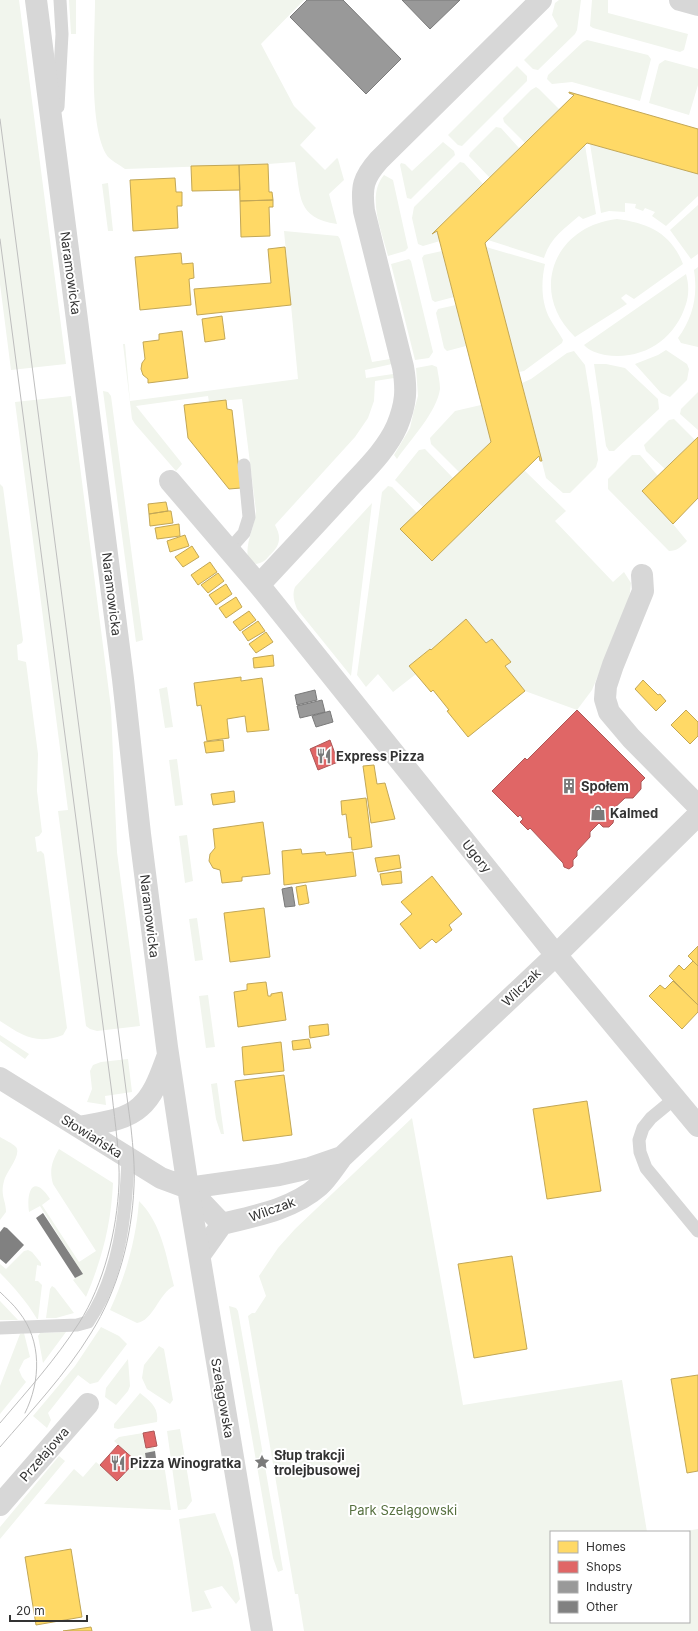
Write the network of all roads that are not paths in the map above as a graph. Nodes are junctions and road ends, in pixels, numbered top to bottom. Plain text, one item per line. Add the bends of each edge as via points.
1 (36, 0) edge
2 (60, 0) edge
3 (541, 0) edge
4 (680, 0) edge
5 (698, 5) edge
6 (55, 155) junction
7 (244, 465) dead end
8 (170, 481) dead end
9 (229, 550) junction
10 (642, 576) dead end
11 (259, 585) junction
12 (698, 806) edge
13 (698, 815) edge
14 (556, 955) junction
15 (168, 1054) junction
16 (0, 1078) edge
17 (674, 1099) junction
18 (698, 1126) edge
19 (79, 1127) junction
20 (342, 1157) junction
21 (128, 1158) junction
22 (188, 1188) junction
23 (222, 1224) junction
24 (698, 1231) edge
25 (200, 1255) junction
26 (0, 1328) edge
27 (88, 1404) dead end
28 (0, 1505) edge
29 (262, 1631) edge

1 - 6 street, Naramowicka
2 - 6 lane via 62,34
3 - 11 street via 366,177 363,186 364,211 403,367 406,397 396,427 378,456
4 - 5 street
6 - 15 street, Naramowicka via 123,679
7 - 9 lane via 249,517 244,532
8 - 9 street, Ugory
9 - 11 street, Ugory
10 - 12 street via 643,591 606,686 608,712
11 - 14 street, Ugory
13 - 14 street, Wilczak
14 - 17 street, Ugory
14 - 20 street, Wilczak
15 - 19 street via 154,1088 140,1107 115,1120
15 - 22 street, Naramowicka
16 - 19 street, Słowiańska
17 - 18 street, Ugory
17 - 24 lane via 643,1128 639,1140 640,1152 646,1168
19 - 21 street, Słowiańska
20 - 22 street, Wilczak via 279,1175
20 - 23 street, Wilczak via 320,1185 302,1197 255,1216
21 - 22 street, Słowiańska via 161,1178
21 - 26 lane via 125,1210 118,1250 104,1290 88,1322 78,1325
22 - 23 street
22 - 25 street, Szelągowska
23 - 25 street
25 - 29 street, Szelągowska
27 - 28 street, Przełajowa

